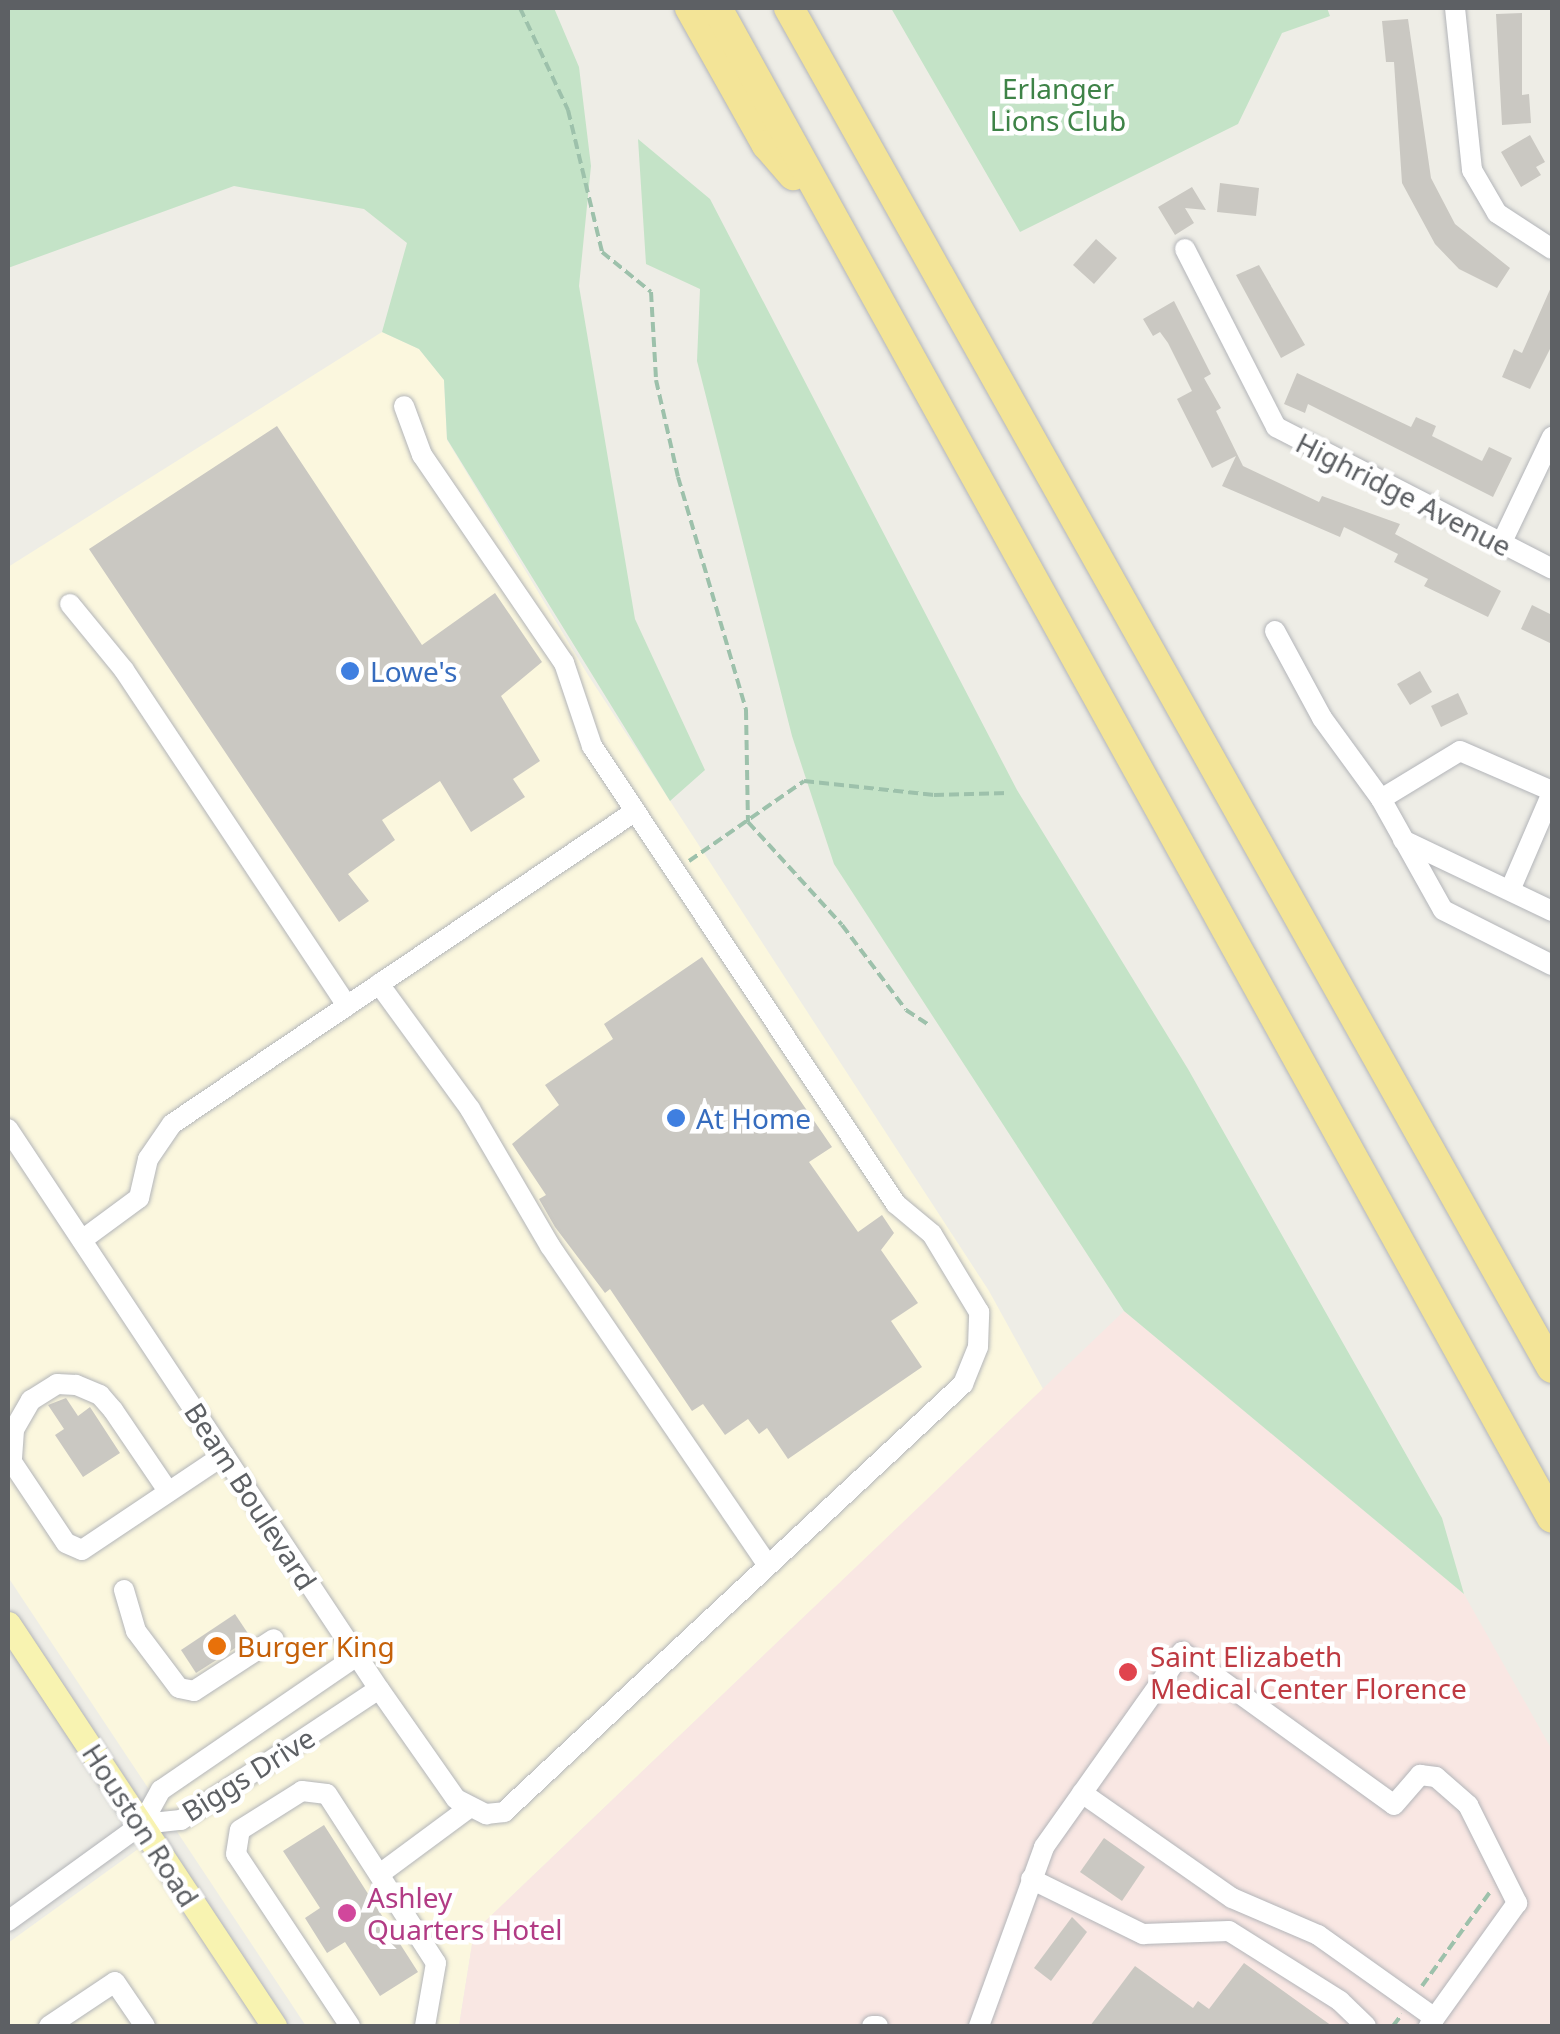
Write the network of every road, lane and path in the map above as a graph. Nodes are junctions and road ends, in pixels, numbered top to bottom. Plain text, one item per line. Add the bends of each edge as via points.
1 (520, 8) edge
2 (690, 8) edge
3 (717, 8) edge
4 (790, 8) edge
5 (1454, 8) edge
6 (834, 222) junction
7 (1186, 249) dead end
8 (1552, 249) edge
9 (404, 406) dead end
10 (1552, 438) edge
11 (1502, 544) junction
12 (1552, 568) edge
13 (70, 604) dead end
14 (1275, 630) dead end
15 (1552, 792) edge
16 (1008, 793) dead end
17 (1381, 799) junction
18 (634, 812) junction
19 (748, 822) junction
20 (1403, 840) junction
21 (673, 872) junction
22 (1511, 888) junction
23 (1552, 911) edge
24 (1552, 965) edge
25 (379, 984) junction
26 (346, 1006) junction
27 (928, 1026) dead end
28 (8, 1129) edge
29 (82, 1240) junction
30 (1552, 1368) edge
31 (224, 1455) junction
32 (168, 1491) junction
33 (1552, 1518) edge
34 (768, 1565) junction
35 (124, 1590) dead end
36 (8, 1624) edge
37 (274, 1639) dead end
38 (357, 1656) junction
39 (379, 1689) junction
40 (1082, 1793) junction
41 (469, 1808) junction
42 (142, 1824) junction
43 (381, 1873) junction
44 (1031, 1879) junction
45 (1492, 1889) dead end
46 (8, 1922) edge
47 (1411, 2001) junction
48 (1432, 2022) edge
49 (48, 2026) edge
50 (145, 2026) edge
51 (274, 2026) edge
52 (350, 2026) edge
53 (424, 2026) edge
54 (980, 2026) edge
55 (1364, 2026) edge
56 (1393, 2026) edge

1 - 19 path via 568,110 602,252 650,292 656,380 678,477 746,710
2 - 6 highway via 767,145
3 - 6 highway
4 - 30 highway
5 - 8 street via 1472,170 1498,214
6 - 33 highway
7 - 11 street, Highridge Avenue via 1276,427
9 - 18 street via 422,455 564,663 592,746
10 - 11 street
11 - 12 street, Highridge Avenue
13 - 26 street via 124,670
14 - 17 street via 1322,718
15 - 17 street via 1460,751
15 - 22 street
16 - 19 path via 804,782
17 - 20 street
18 - 21 street
18 - 25 street
19 - 21 path
19 - 27 path via 842,926 906,1010
20 - 22 street
20 - 24 street via 1443,910
21 - 34 street via 896,1204 932,1234 979,1312 978,1346 962,1384
22 - 23 street
25 - 26 street
25 - 34 street via 470,1108 550,1246
26 - 29 street via 172,1124 148,1159 139,1198
28 - 29 street, Beam Boulevard
29 - 31 street, Beam Boulevard
31 - 32 street
31 - 38 street, Beam Boulevard
32 - 32 street via 113,1410 76,1385 58,1384 31,1400 14,1430 12,1462 66,1543 82,1550
34 - 41 street via 504,1812
35 - 37 street via 136,1631 179,1688 194,1692
36 - 42 main road, Houston Road
38 - 39 street, Beam Boulevard
38 - 42 street, Biggs Drive via 162,1790
39 - 41 street, Beam Boulevard
39 - 42 street, Biggs Drive via 181,1820
40 - 44 street via 1044,1846
40 - 47 street via 1232,1898 1318,1935
40 - 48 street via 1182,1652 1394,1805 1420,1775 1436,1777 1468,1805 1517,1903
41 - 43 street
42 - 46 street
42 - 51 main road, Houston Road
43 - 52 street via 327,1794 316,1790 302,1790 240,1830 235,1841 236,1854
43 - 53 street via 436,1963
44 - 54 street
44 - 55 street via 1143,1934 1229,1931 1340,2001
45 - 47 path
47 - 48 street
47 - 56 path
49 - 50 street via 115,1982

